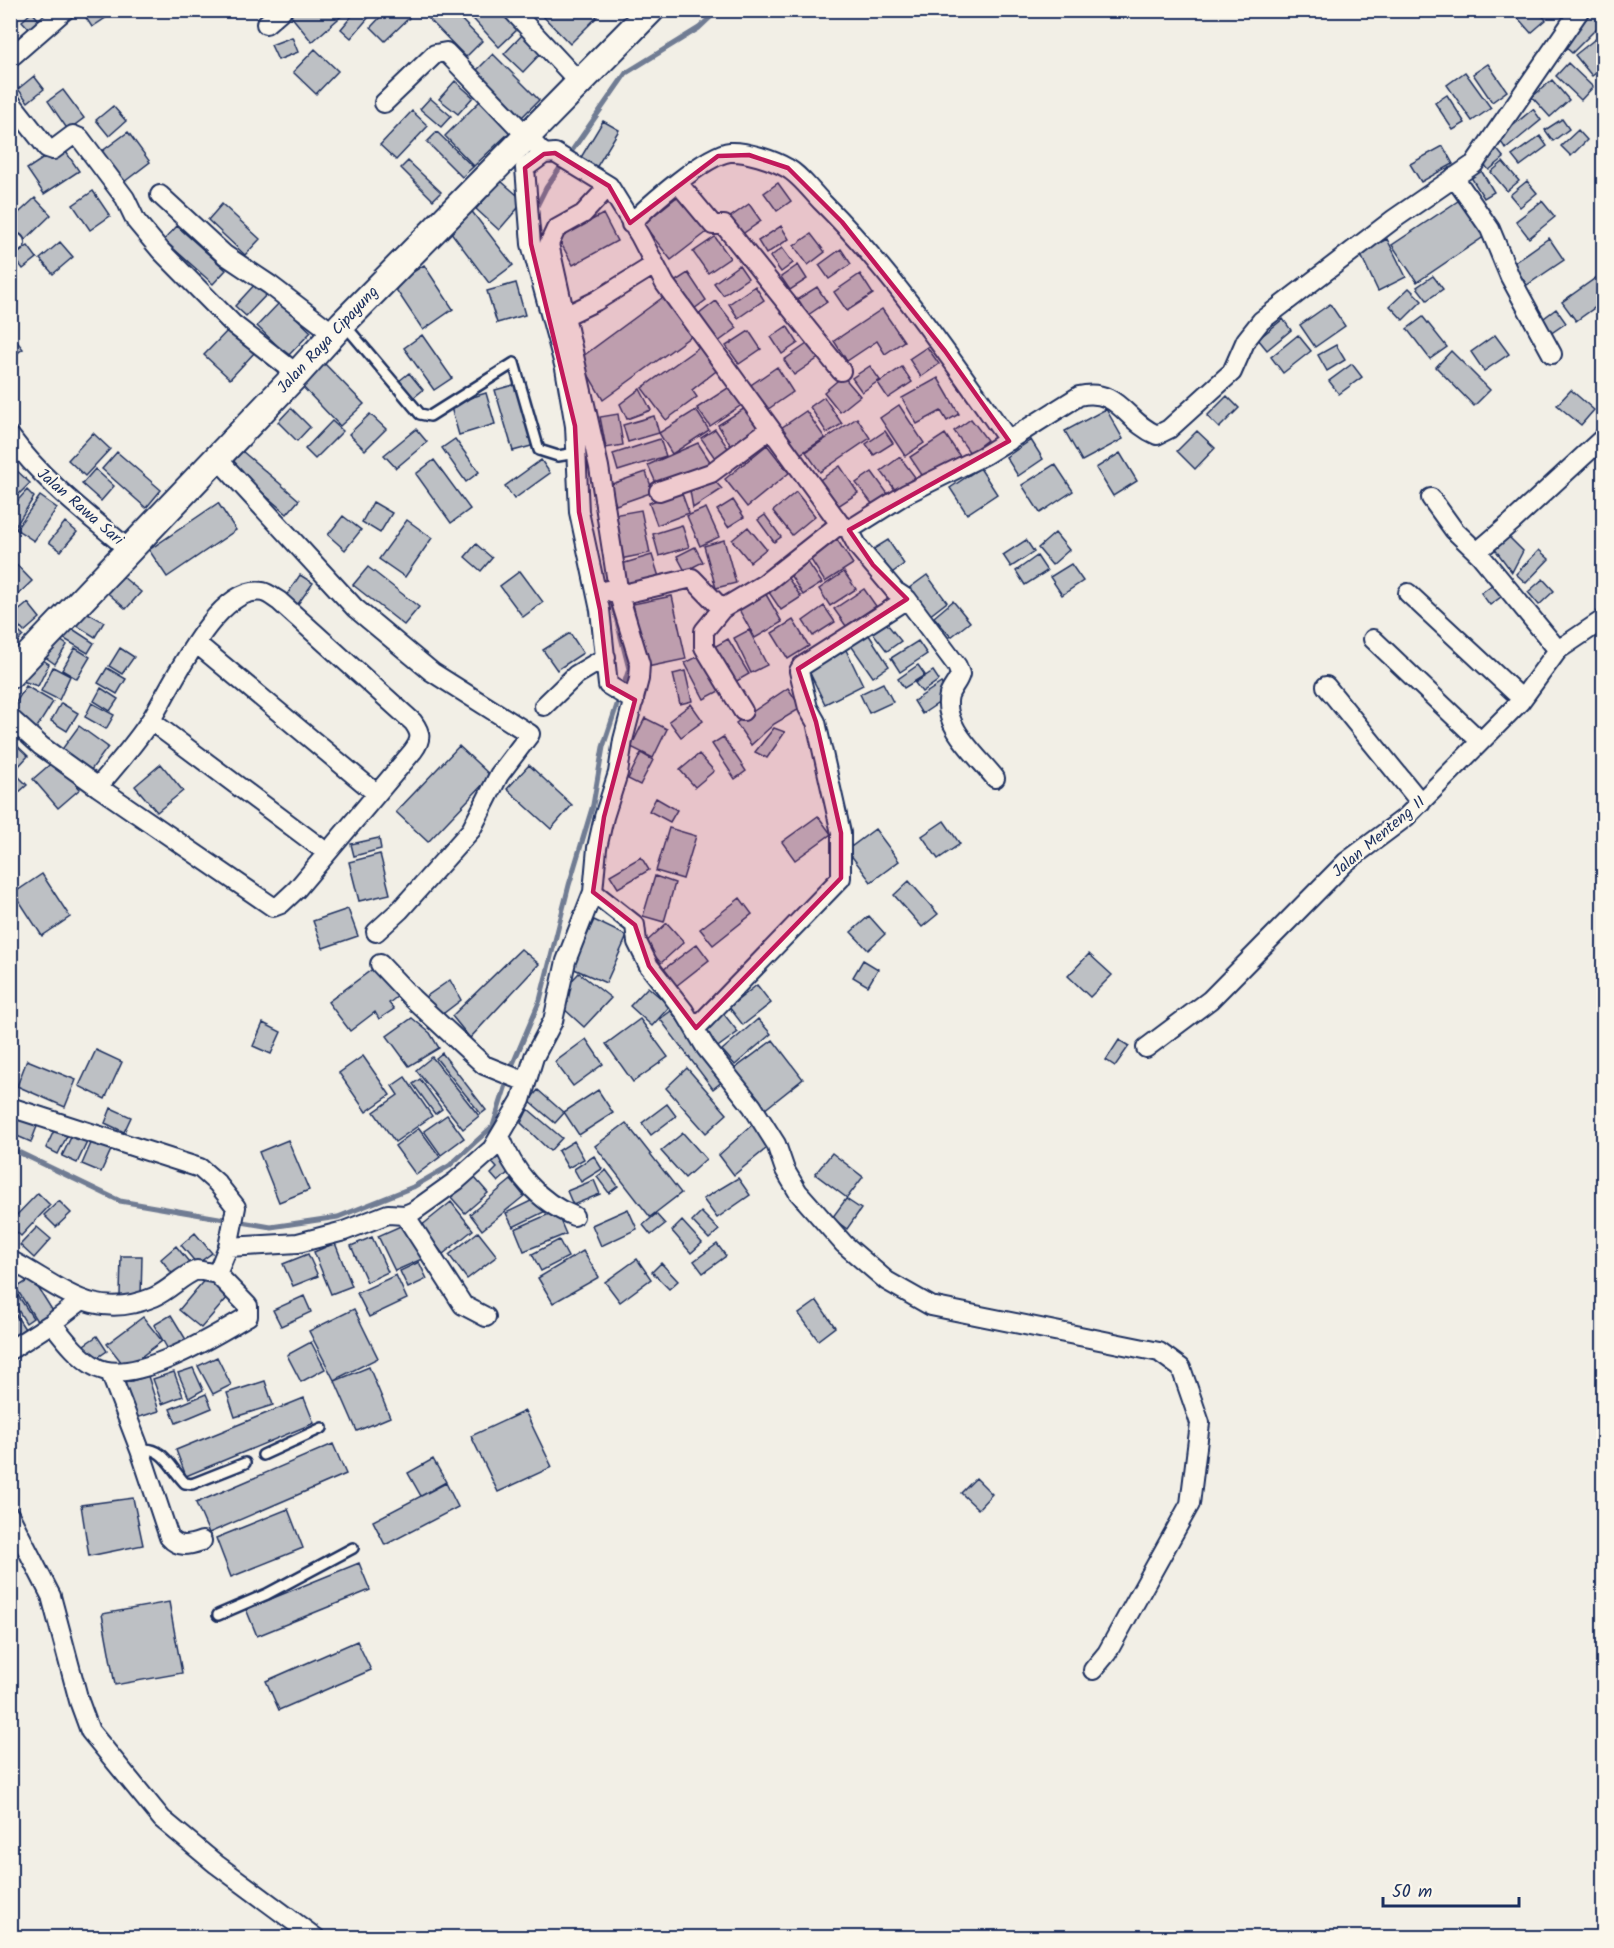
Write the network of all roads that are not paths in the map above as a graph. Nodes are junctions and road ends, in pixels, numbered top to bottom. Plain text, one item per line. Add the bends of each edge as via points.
1 (65, 10) edge
2 (282, 10) edge
3 (512, 10) edge
4 (651, 10) edge
5 (1580, 10) edge
6 (266, 24) dead end
7 (10, 58) edge
8 (579, 82) junction
9 (10, 101) edge
10 (384, 103) dead end
11 (532, 153) junction
12 (1454, 177) junction
13 (678, 183) junction
14 (609, 186) junction
15 (160, 195) dead end
16 (631, 224) junction
17 (654, 265) junction
18 (565, 316) junction
19 (338, 328) junction
20 (1552, 354) dead end
21 (841, 372) dead end
22 (297, 374) junction
23 (770, 429) junction
24 (10, 436) edge
25 (1604, 437) edge
26 (1009, 441) junction
27 (576, 453) junction
28 (221, 463) junction
29 (199, 486) junction
30 (659, 491) dead end
31 (1431, 498) dead end
32 (181, 513) dead end
33 (844, 527) junction
34 (128, 549) junction
35 (1477, 552) junction
36 (608, 591) junction
37 (1408, 593) dead end
38 (907, 598) junction
39 (722, 609) junction
40 (1604, 619) edge
41 (1373, 639) dead end
42 (196, 643) junction
43 (1558, 650) junction
44 (606, 657) junction
45 (10, 675) edge
46 (1326, 686) dead end
47 (625, 696) junction
48 (1521, 699) junction
49 (543, 705) dead end
50 (743, 711) dead end
51 (10, 718) edge
52 (151, 721) junction
53 (1480, 741) junction
54 (995, 778) dead end
55 (98, 787) junction
56 (377, 794) junction
57 (1421, 803) junction
58 (326, 852) junction
59 (593, 892) junction
60 (376, 932) dead end
61 (380, 964) dead end
62 (696, 1028) junction
63 (1146, 1048) dead end
64 (526, 1082) junction
65 (10, 1107) edge
66 (501, 1136) junction
67 (405, 1215) junction
68 (574, 1216) dead end
69 (230, 1241) junction
70 (10, 1260) edge
71 (217, 1274) junction
72 (82, 1300) junction
73 (486, 1317) dead end
74 (52, 1323) junction
75 (10, 1350) edge
76 (110, 1372) junction
77 (322, 1428) dead end
78 (140, 1450) junction
79 (263, 1455) dead end
80 (246, 1463) dead end
81 (10, 1515) edge
82 (202, 1541) dead end
83 (353, 1548) dead end
84 (218, 1615) dead end
85 (1093, 1670) dead end
86 (316, 1938) edge

1 - 7 street
2 - 6 street
3 - 8 street
4 - 8 main road, Jalan Raya Cipayung
5 - 12 street via 1491,143 1474,164
8 - 11 main road, Jalan Raya Cipayung
9 - 22 street via 47,148 53,150 73,135 80,138 161,251 232,324
10 - 11 street via 435,54 446,52
11 - 14 street via 574,165
11 - 19 main road, Jalan Raya Cipayung
11 - 27 street via 531,244 565,368
12 - 20 street via 1495,237 1510,277
12 - 26 street via 1261,321 1246,340 1232,372 1162,433 1147,431 1109,397 1090,394 1068,402
13 - 16 street
13 - 21 street via 713,225 723,225
13 - 26 street via 703,164 730,152 788,168 842,222 904,297
14 - 16 street
14 - 18 street via 583,214 556,229 549,244
15 - 19 street via 225,255
16 - 17 street
17 - 18 street
17 - 23 street
18 - 36 street via 599,467
19 - 22 main road, Jalan Raya Cipayung
19 - 27 lane via 420,414 430,416 514,363 539,450 558,456
22 - 28 main road, Jalan Raya Cipayung
23 - 30 street via 711,473
23 - 33 street
24 - 34 street, Jalan Rawa Sari via 54,486
25 - 35 street
26 - 33 street
27 - 36 street via 579,512
28 - 29 main road, Jalan Raya Cipayung
28 - 60 street via 355,608 432,672 530,734 500,775 471,830
29 - 32 street
29 - 34 main road, Jalan Raya Cipayung
31 - 35 street via 1454,530
33 - 38 street via 895,591
33 - 39 street
34 - 45 main road, Jalan Raya Cipayung
35 - 43 street
36 - 39 street via 692,578
36 - 44 street
36 - 47 street via 640,664
37 - 48 street
38 - 54 street via 959,671 949,696 954,729
38 - 62 street via 802,666 799,672 808,708 816,722 841,833 841,878
39 - 50 street via 704,630 704,647
40 - 43 street, Jalan Menteng II
41 - 53 street
42 - 52 street
42 - 56 street
42 - 56 street via 224,607 237,598 265,592 279,601 420,732 420,742
43 - 48 street, Jalan Menteng II
44 - 47 street via 608,685
44 - 49 street via 576,675
46 - 57 street
47 - 59 street via 618,772 602,827
48 - 53 street, Jalan Menteng II
51 - 55 street
52 - 55 street
52 - 58 street
53 - 57 street, Jalan Menteng II
55 - 58 street via 267,905 281,904
56 - 58 street
57 - 63 street, Jalan Menteng II via 1346,862 1210,1000
59 - 62 street via 635,925 637,942 649,966
59 - 64 street via 566,961 553,1021
61 - 64 street via 484,1065
62 - 85 street via 706,1048 765,1126 798,1192 844,1244 887,1281 930,1306 1159,1352 1181,1368 1200,1424 1190,1504 1107,1653
64 - 66 street via 521,1100
65 - 69 street via 200,1168 236,1207
66 - 67 street via 456,1181
66 - 68 street via 518,1173 534,1190
67 - 69 street via 388,1214 298,1243
67 - 73 street via 463,1305
69 - 71 street
70 - 72 street via 65,1294
71 - 72 street via 192,1272 173,1288 130,1306
71 - 76 street via 248,1306 248,1316 168,1360
72 - 74 street
74 - 75 street
74 - 76 street via 95,1367
76 - 78 street
77 - 79 lane
78 - 80 lane via 161,1453 185,1483 192,1484
78 - 82 street via 169,1538 187,1546
81 - 86 street via 51,1596 90,1731 162,1819
83 - 84 lane

